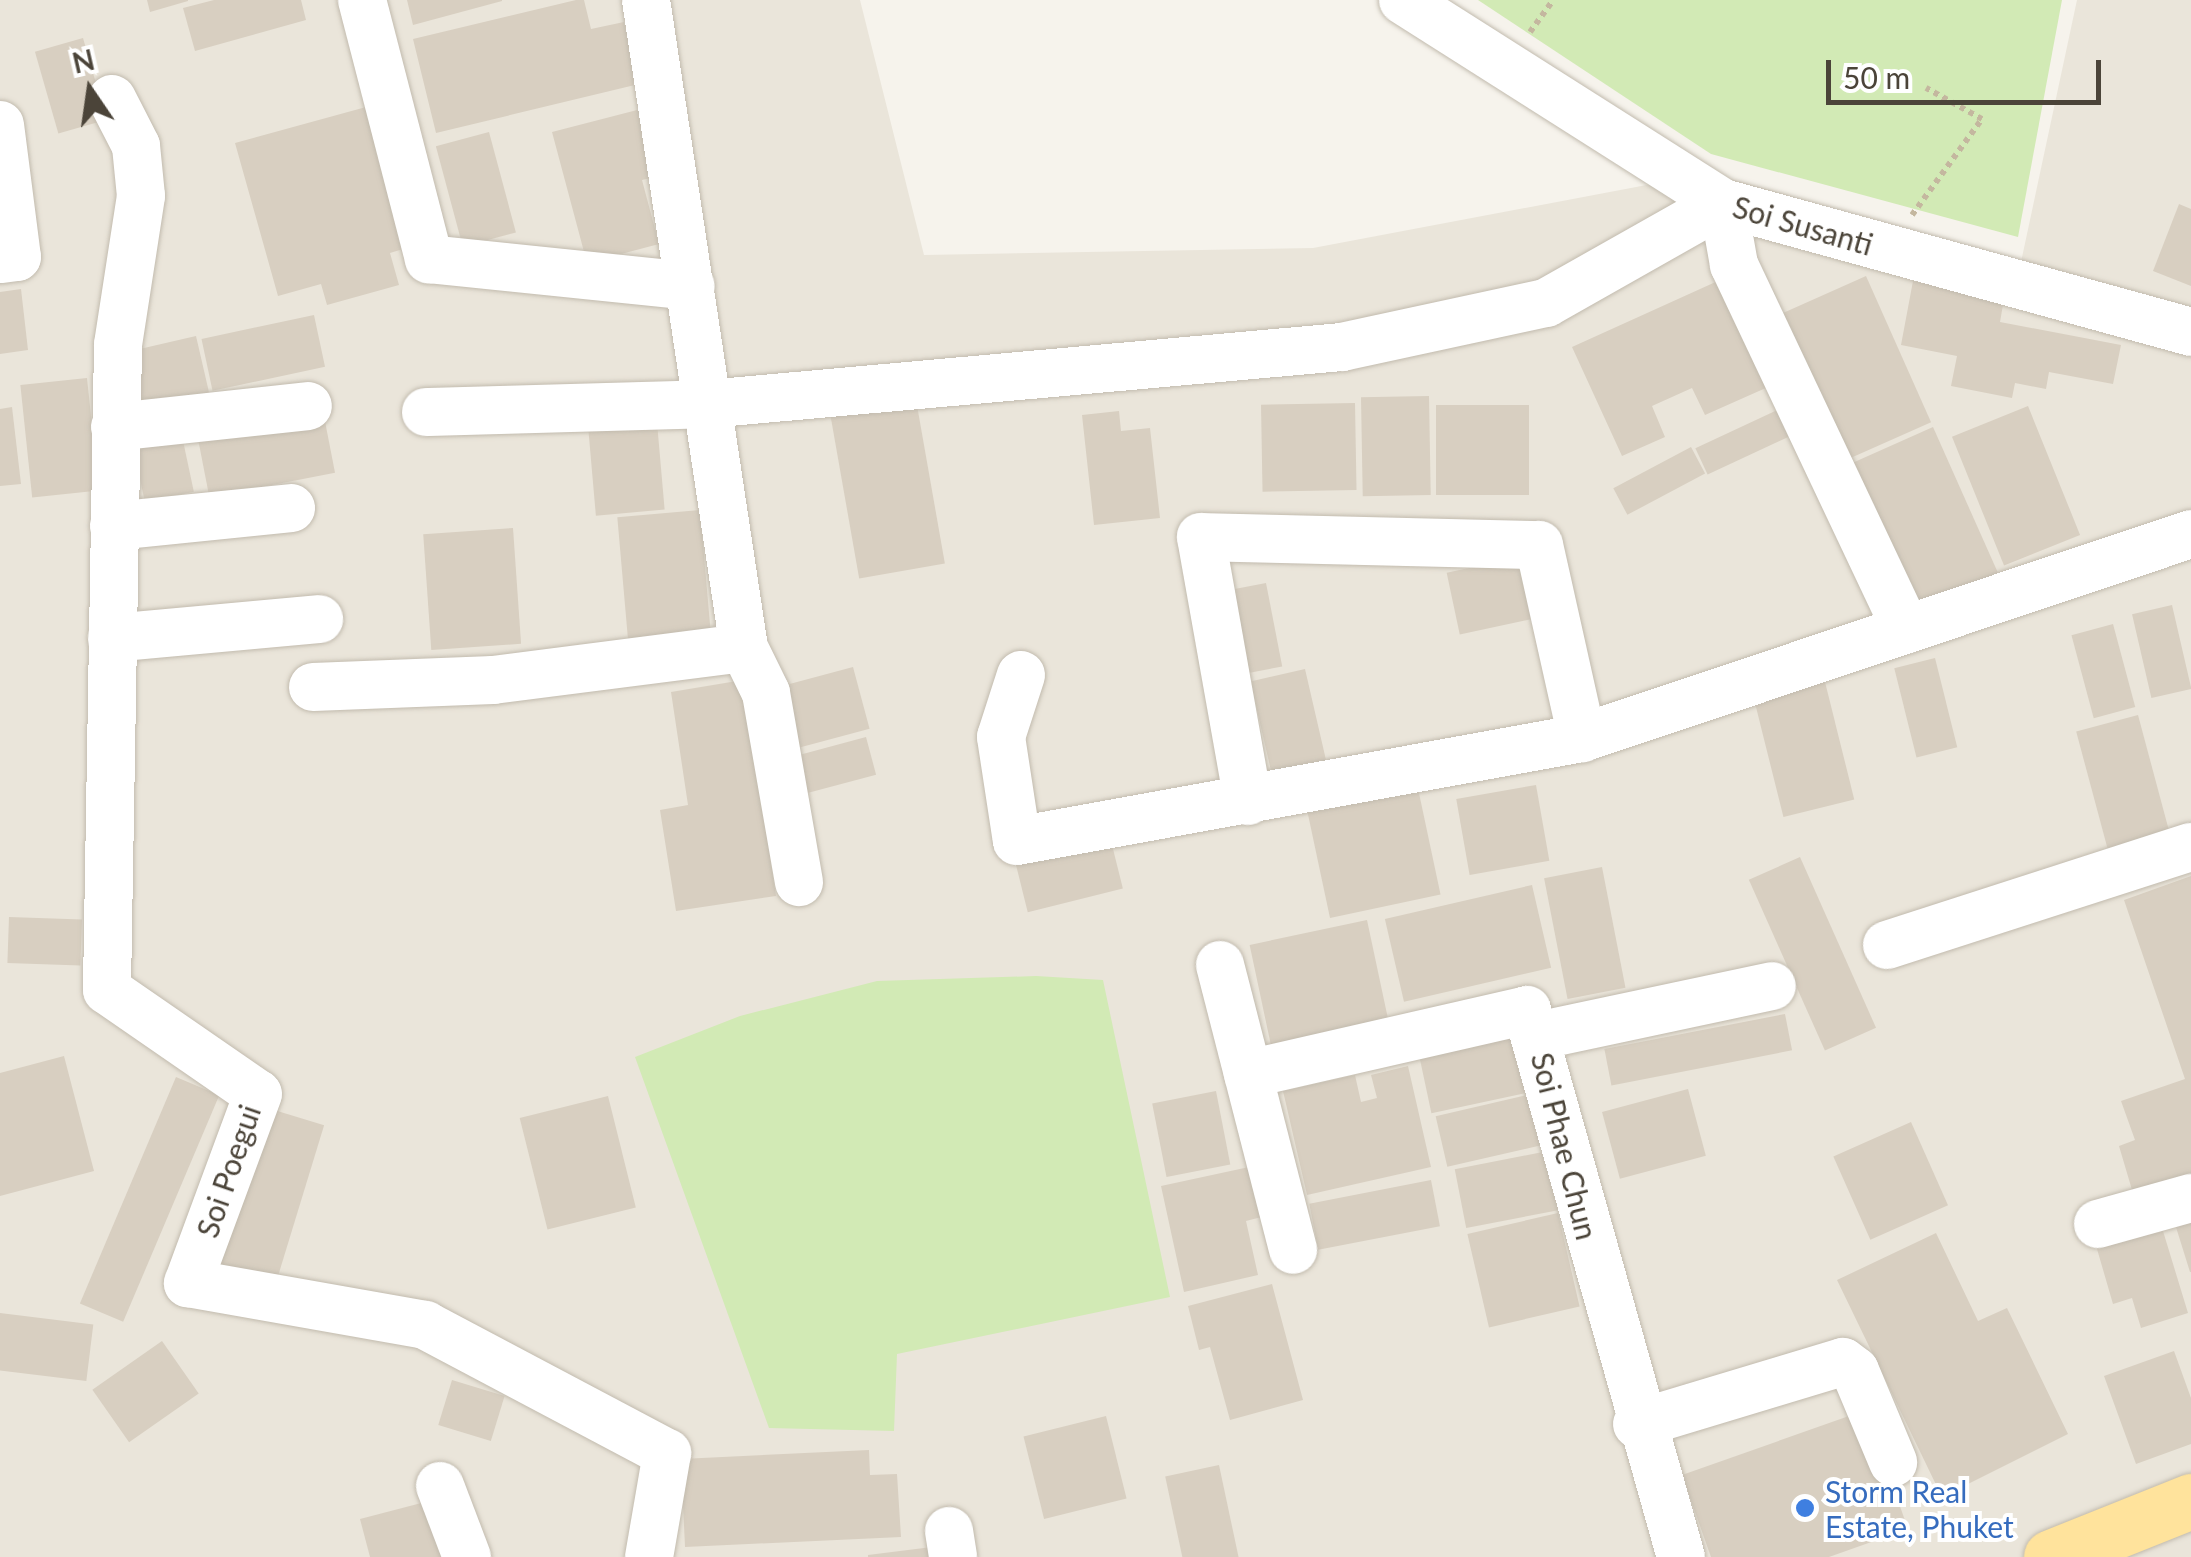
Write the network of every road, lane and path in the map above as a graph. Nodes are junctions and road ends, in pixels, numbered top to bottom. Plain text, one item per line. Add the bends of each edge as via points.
1 (362, 0) edge
2 (646, 0) edge
3 (1403, 0) edge
4 (1926, 88) dead end
5 (112, 99) dead end
6 (0, 125) edge
7 (1723, 203) junction
8 (1888, 249) junction
9 (0, 259) edge
10 (691, 286) junction
11 (2191, 332) edge
12 (708, 404) junction
13 (308, 406) dead end
14 (115, 411) junction
15 (426, 412) dead end
16 (291, 508) dead end
17 (114, 526) junction
18 (2191, 534) edge
19 (320, 619) dead end
20 (1906, 629) junction
21 (112, 638) junction
22 (744, 648) junction
23 (1021, 675) dead end
24 (313, 687) dead end
25 (1582, 738) junction
26 (1248, 800) junction
27 (2191, 847) edge
28 (799, 882) dead end
29 (1886, 945) dead end
30 (1220, 965) dead end
31 (1772, 986) dead end
32 (1537, 1036) junction
33 (1248, 1074) junction
34 (2191, 1198) edge
35 (2098, 1224) dead end
36 (1293, 1250) dead end
37 (1637, 1424) junction
38 (1894, 1462) dead end
39 (440, 1486) dead end
40 (2191, 1502) edge
41 (466, 1557) edge
42 (649, 1557) edge
43 (1681, 1557) edge
44 (2050, 1557) edge

1 - 10 street via 429,258
2 - 10 street
3 - 7 street, Soi Susanti
4 - 8 path via 1982,119
5 - 14 street, Soi Poegui via 136,146 141,196
6 - 9 street via 17,257
7 - 8 street, Soi Susanti
7 - 12 street via 1546,303 1342,347
7 - 20 street via 1734,265
8 - 11 street, Soi Susanti
10 - 12 street
12 - 15 street
12 - 22 street
13 - 14 street
14 - 17 street, Soi Poegui
16 - 17 street
17 - 21 street, Soi Poegui
18 - 20 street
19 - 21 street
20 - 25 street
21 - 42 street, Soi Poegui via 107,990 258,1094 188,1283 426,1326 667,1453
22 - 24 street via 493,680
22 - 28 street via 766,693
23 - 26 street via 1000,738 1017,841
25 - 26 street
25 - 26 street via 1538,546 1201,538
27 - 29 street
30 - 33 street
31 - 32 street
32 - 33 street, Soi Phae Chun via 1527,1010
32 - 37 street, Soi Phae Chun
33 - 36 street
34 - 35 street
37 - 38 street via 1842,1362 1855,1371
37 - 43 street, Soi Phae Chun
39 - 41 street
40 - 44 main road

